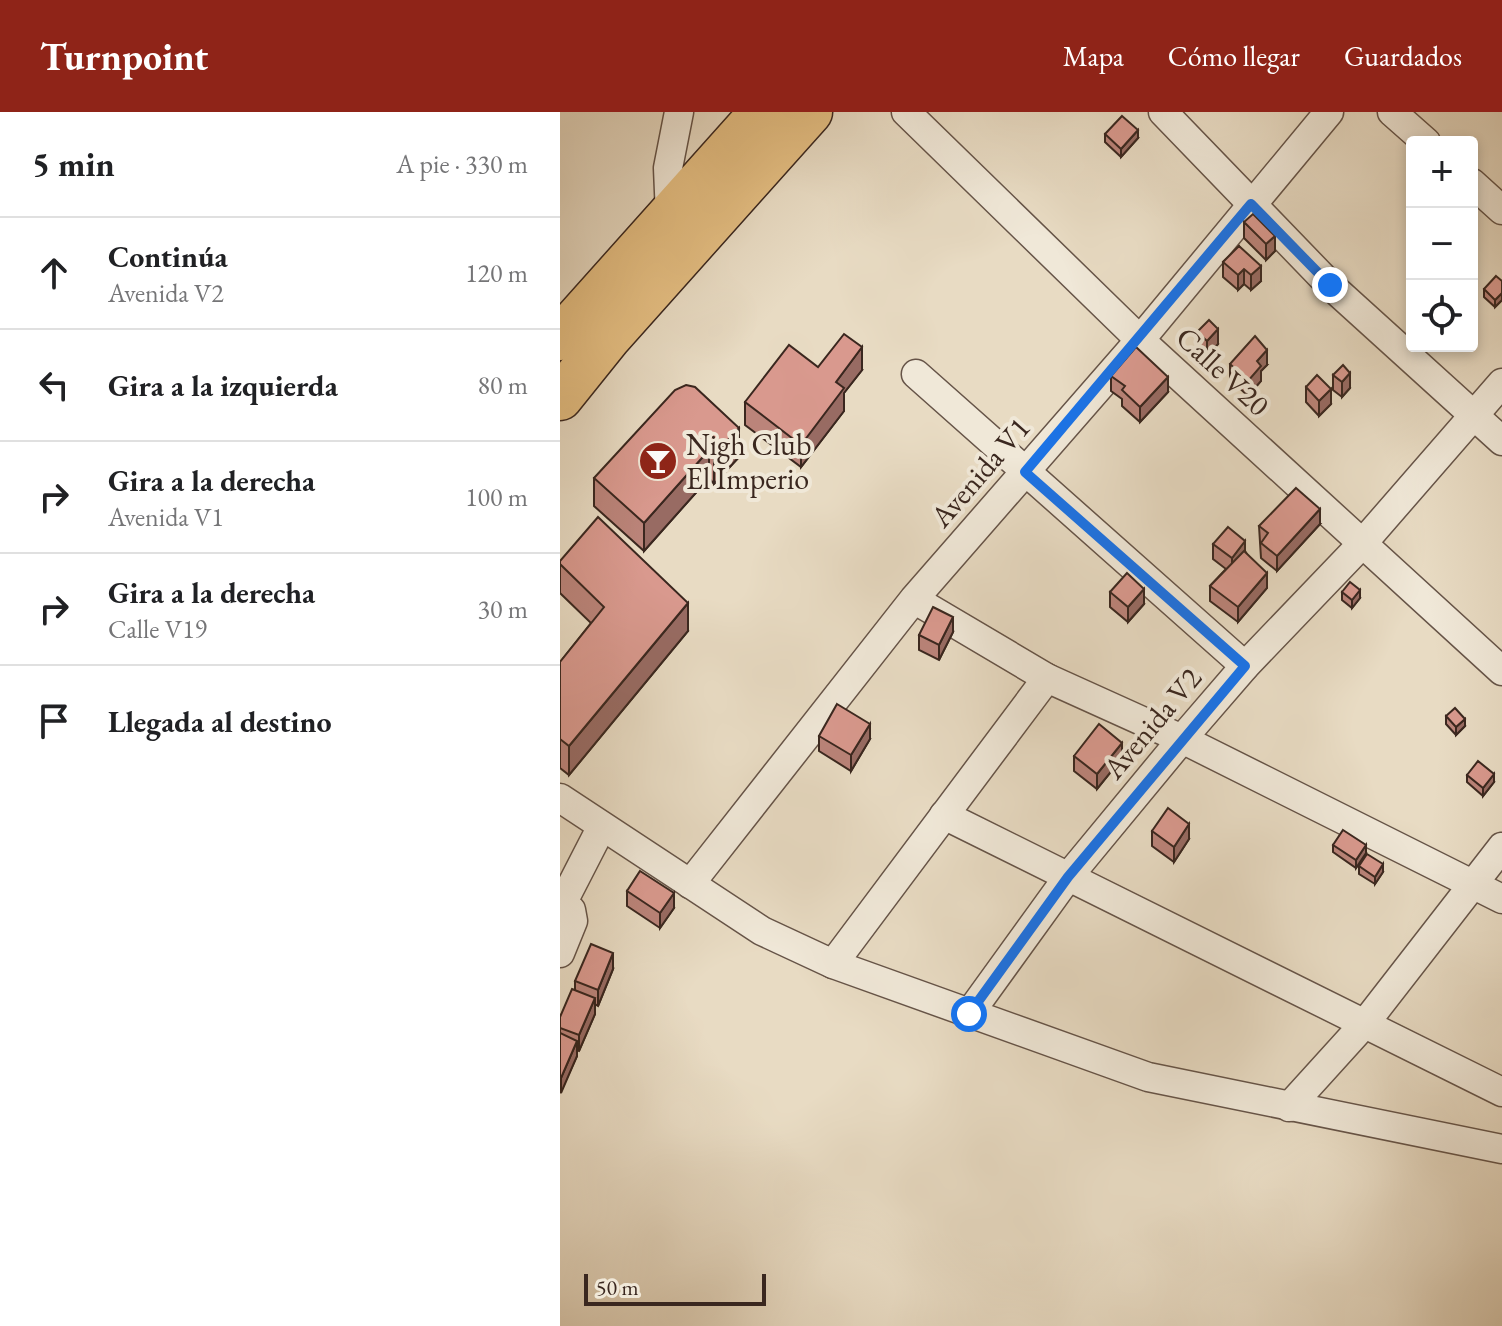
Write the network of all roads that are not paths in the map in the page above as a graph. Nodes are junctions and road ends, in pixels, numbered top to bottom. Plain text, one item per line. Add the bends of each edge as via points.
1 (679, 112) edge
2 (762, 112) edge
3 (810, 112) edge
4 (906, 112) edge
5 (1163, 112) edge
6 (1329, 112) edge
7 (1392, 112) edge
8 (1419, 136) edge
9 (1478, 188) edge
10 (1251, 204) junction
11 (1502, 210) edge
12 (670, 216) junction
13 (560, 338) edge
14 (1140, 340) junction
15 (916, 374) dead end
16 (1502, 383) edge
17 (560, 398) edge
18 (1474, 416) junction
19 (1502, 441) edge
20 (1025, 472) junction
21 (1361, 545) junction
22 (914, 599) junction
23 (1245, 666) junction
24 (1502, 671) edge
25 (1047, 678) junction
26 (1182, 739) junction
27 (560, 798) edge
28 (944, 815) junction
29 (601, 828) junction
30 (1502, 847) edge
31 (1068, 877) junction
32 (1474, 883) junction
33 (690, 884) junction
34 (1502, 899) edge
35 (561, 902) edge
36 (560, 953) edge
37 (833, 964) junction
38 (969, 1014) junction
39 (1366, 1022) junction
40 (1502, 1092) edge
41 (1289, 1107) junction
42 (1502, 1149) edge

1 - 12 street via 668,168
2 - 12 main road
3 - 17 main road
4 - 14 street, Calle V20
5 - 10 street
6 - 10 street, Avenida V1
7 - 8 street
9 - 11 street
10 - 14 street, Avenida V1
10 - 18 street via 1330,285
12 - 13 main road
14 - 20 street, Avenida V1
14 - 21 street, Calle V20
15 - 20 street
16 - 18 street, Avenida V2
18 - 19 street
18 - 21 street, Avenida V2
20 - 22 street, Avenida V1
20 - 23 street
21 - 23 street, Avenida V2
21 - 24 street, Calle V20
22 - 25 street
22 - 33 street, Avenida V1
23 - 26 street, Avenida V2
25 - 26 street
25 - 28 street
26 - 31 street, Avenida V2
26 - 32 street
27 - 29 street
28 - 31 street
28 - 37 street
29 - 33 street
29 - 35 street
30 - 32 street
31 - 38 street, Avenida V2
31 - 39 street
32 - 34 street
32 - 39 street
33 - 37 street via 762,931
35 - 36 street via 571,910 573,921
37 - 38 street
38 - 41 street via 1148,1077
39 - 40 street
39 - 41 street
41 - 42 street

